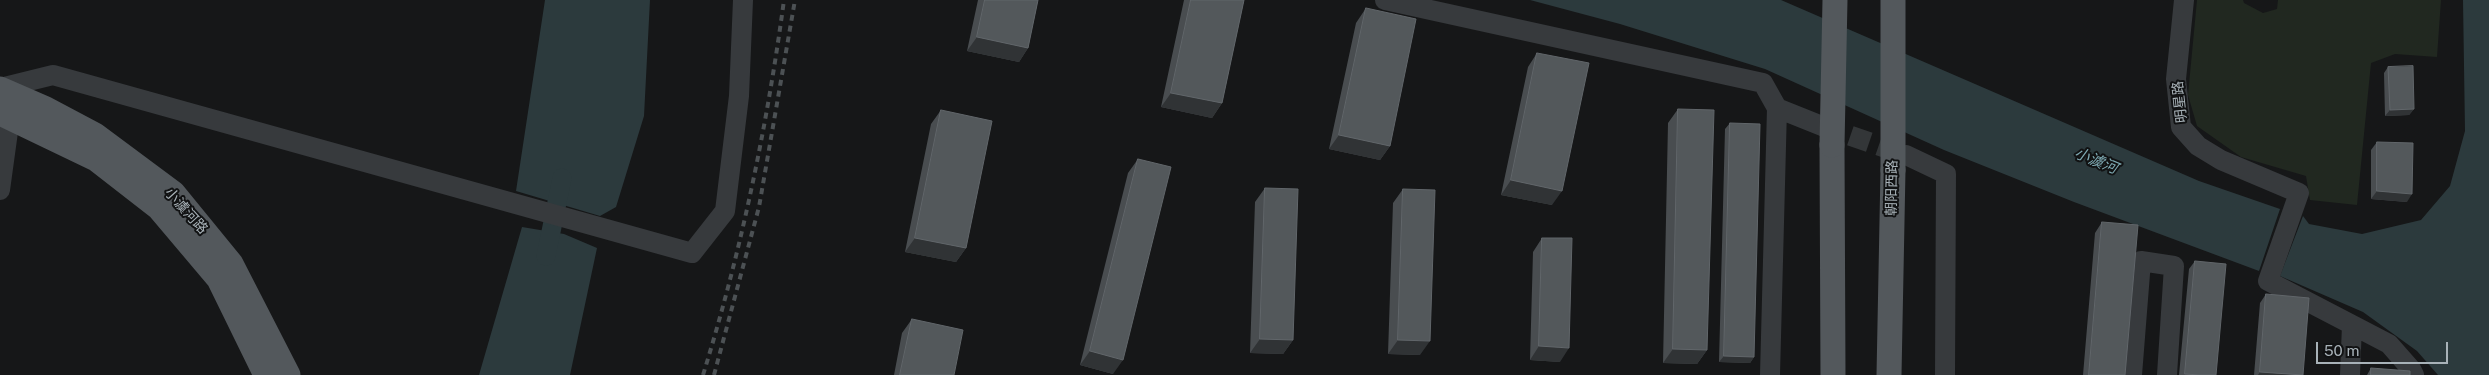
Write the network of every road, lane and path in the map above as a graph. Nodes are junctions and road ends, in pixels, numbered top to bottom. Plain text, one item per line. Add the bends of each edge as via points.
1 (743, 0) edge
2 (1385, 0) edge
3 (1835, 0) edge
4 (1893, 0) edge
5 (2184, 0) edge
6 (0, 88) edge
7 (0, 93) edge
8 (1777, 108) junction
9 (5, 115) edge
10 (1827, 135) junction
11 (1900, 163) junction
12 (0, 190) edge
13 (166, 200) junction
14 (2352, 325) junction
15 (266, 375) edge
16 (288, 375) edge
17 (1770, 375) edge
18 (1833, 375) edge
19 (1889, 375) edge
20 (1945, 375) edge
21 (2132, 375) edge
22 (2167, 375) edge
23 (2350, 375) edge
24 (2414, 375) edge

1 - 6 street via 739,96 725,211 692,253 53,76
2 - 8 street via 1763,83
3 - 10 main road, bridge
4 - 11 main road, 朝阳西路, bridge
5 - 14 street, 明星路 via 2176,80 2181,127 2198,146 2221,160 2299,193 2268,281
6 - 13 main road, 小澞河路 via 96,135
7 - 9 street
8 - 10 street
8 - 17 street
9 - 12 street
9 - 13 main road, 小澞河路 via 96,159
10 - 18 main road
11 - 19 main road, 朝阳西路
11 - 20 street via 1946,174
13 - 15 main road, 小澞河路 via 219,279
13 - 16 main road, 小澞河路 via 231,264
14 - 23 street
14 - 24 street via 2389,344
21 - 22 street via 2141,261 2174,266

